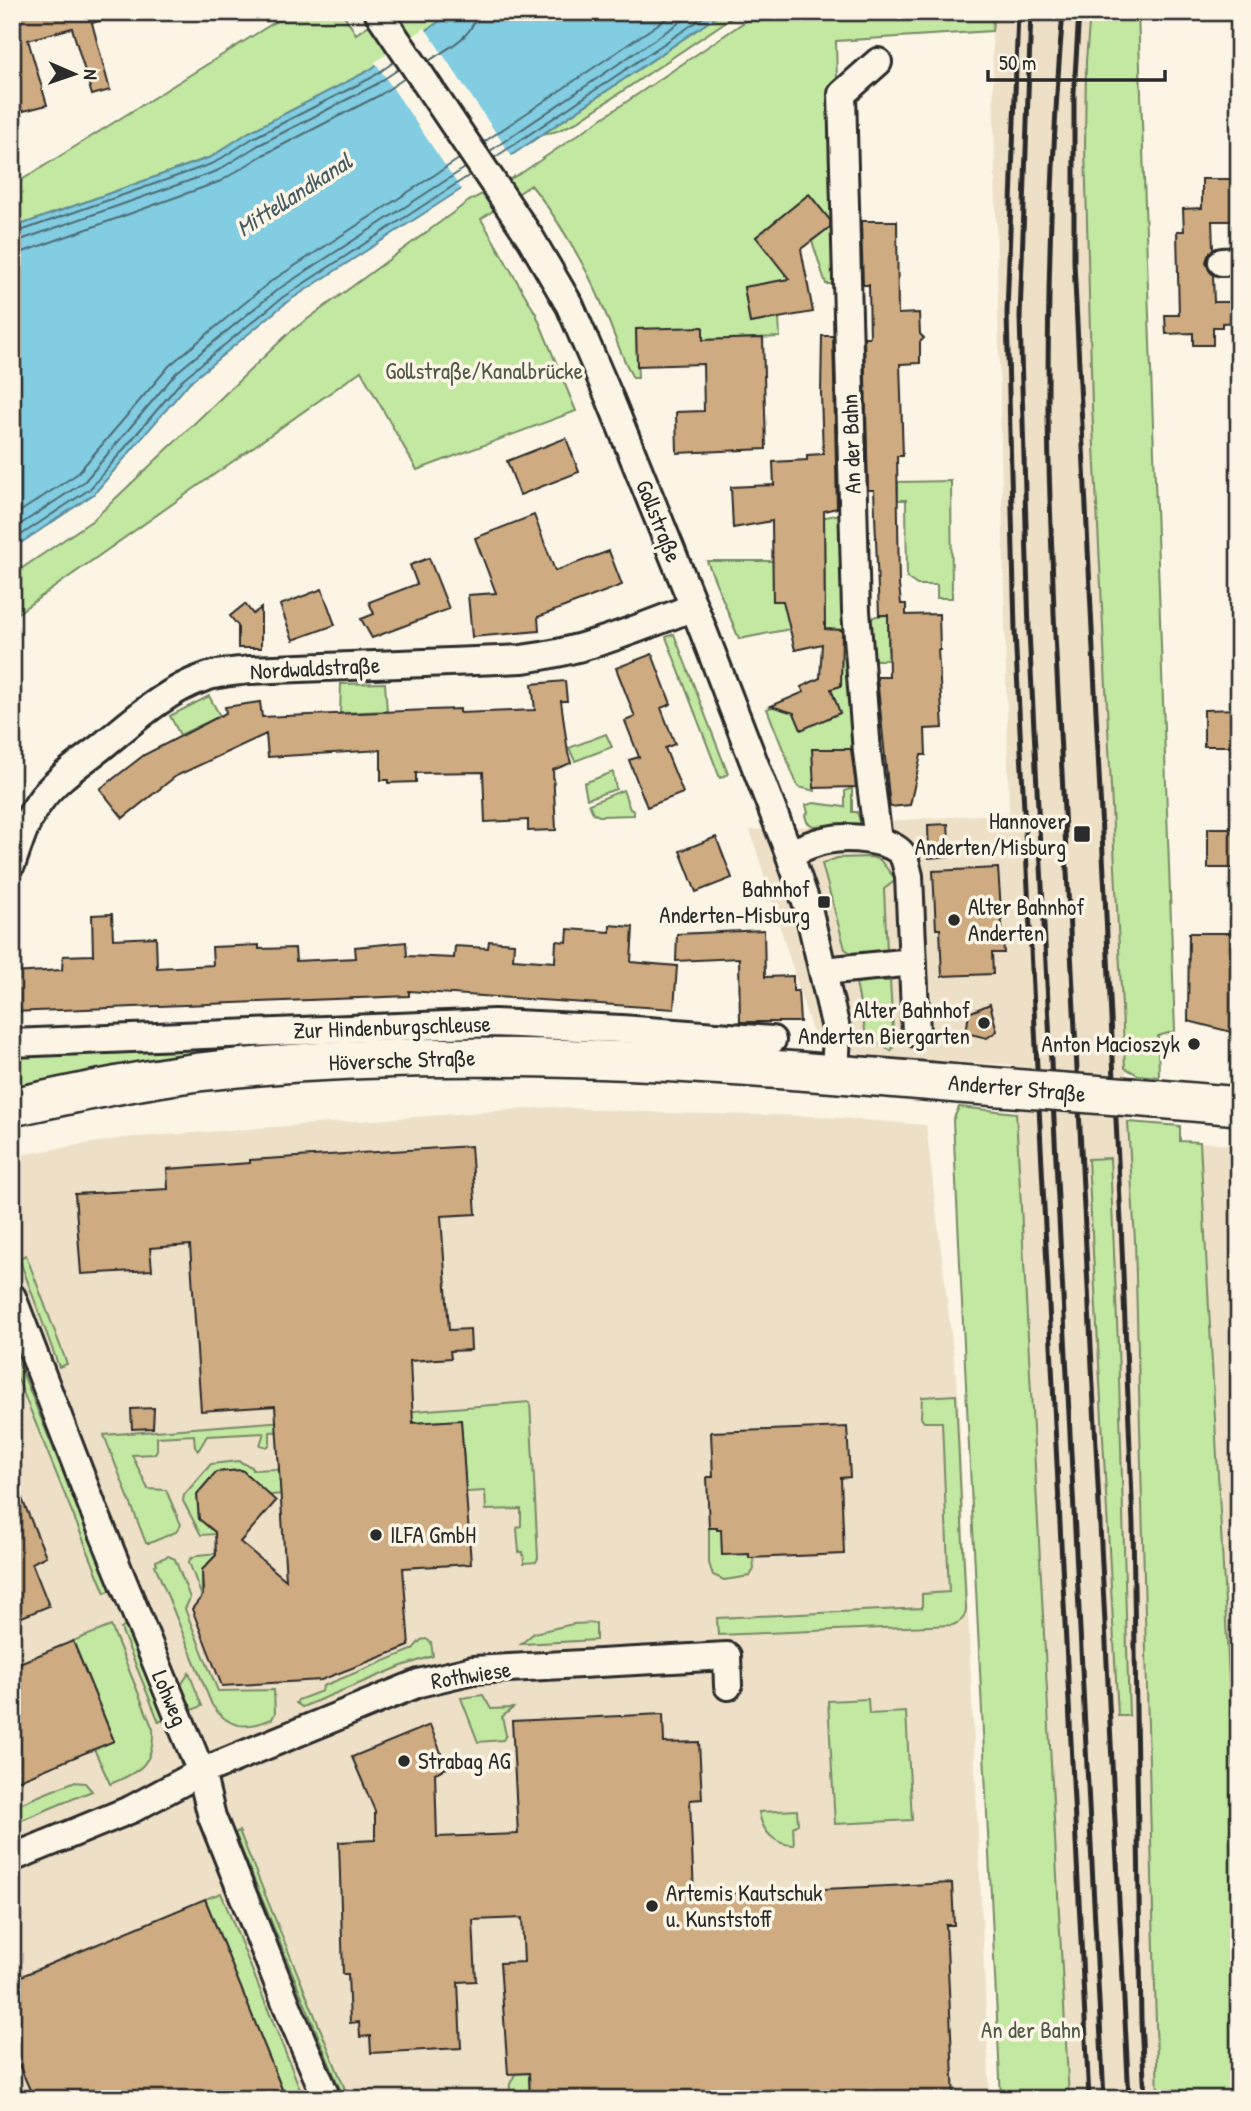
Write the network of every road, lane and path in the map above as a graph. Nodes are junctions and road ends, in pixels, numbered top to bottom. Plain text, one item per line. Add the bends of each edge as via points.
1 (379, 15) edge
2 (878, 62) dead end
3 (694, 607) junction
4 (878, 841) junction
5 (789, 853) junction
6 (12, 863) edge
7 (913, 962) junction
8 (824, 971) junction
9 (916, 1033) dead end
10 (772, 1040) dead end
11 (12, 1042) edge
12 (795, 1071) joint
13 (835, 1073) junction
14 (1239, 1106) edge
15 (12, 1107) edge
16 (12, 1297) edge
17 (729, 1686) dead end
18 (201, 1772) junction
19 (12, 1858) edge
20 (327, 2099) edge

1 - 3 street, Gollstraße via 507,202 570,306
2 - 4 street, An der Bahn via 842,94 856,611
3 - 5 street, Gollstraße
3 - 6 street, Nordwaldstraße via 553,655 250,670 202,678 148,709 52,787 23,831
4 - 5 street via 827,839
4 - 7 street via 902,855 909,876
5 - 8 street, Gollstraße
7 - 8 street
7 - 9 street
8 - 13 street, Gollstraße via 837,1033
10 - 11 street, Zur Hindenburgschleuse via 490,1023
12 - 13 main road, Anderter Straße
12 - 15 main road, Höversche Straße via 572,1058 330,1062 197,1073
13 - 14 main road, Anderter Straße, bridge
16 - 18 street, Lohweg
17 - 18 street, Rothwiese via 727,1656 474,1670 419,1683
18 - 19 street via 132,1809
18 - 20 street, Lohweg via 212,1816

